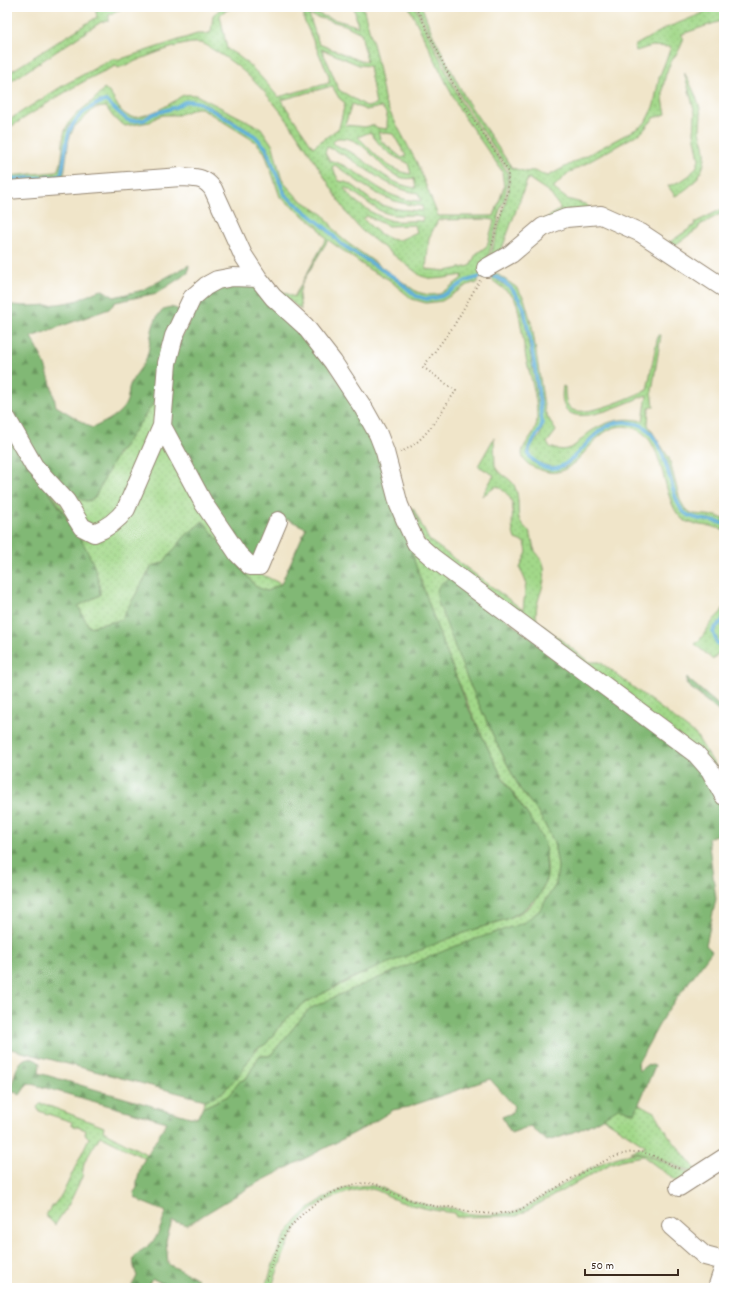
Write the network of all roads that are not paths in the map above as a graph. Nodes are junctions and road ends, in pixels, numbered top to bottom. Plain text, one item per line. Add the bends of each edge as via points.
1 (7, 190) edge
2 (486, 268) road end
3 (258, 278) junction
4 (724, 288) edge
5 (7, 419) edge
6 (162, 426) junction
7 (278, 521) dead end
8 (724, 796) edge
9 (724, 1158) edge
10 (679, 1187) dead end
11 (671, 1226) dead end
12 (724, 1261) edge
13 (724, 1267) edge
14 (717, 1288) edge

1 - 3 street via 181,177 207,180 243,254
2 - 4 street via 511,254 543,227 566,218 601,216 641,233
3 - 6 street via 233,277 217,280 192,298 174,336 167,363
3 - 8 street via 273,297 305,326 333,362 378,434 399,505 416,543 696,754 710,770
5 - 6 street via 34,466 66,501 82,527 94,533 118,520 126,509
6 - 7 street via 204,504 238,554 250,566 259,566
9 - 10 street
11 - 12 street via 705,1256
13 - 14 street

